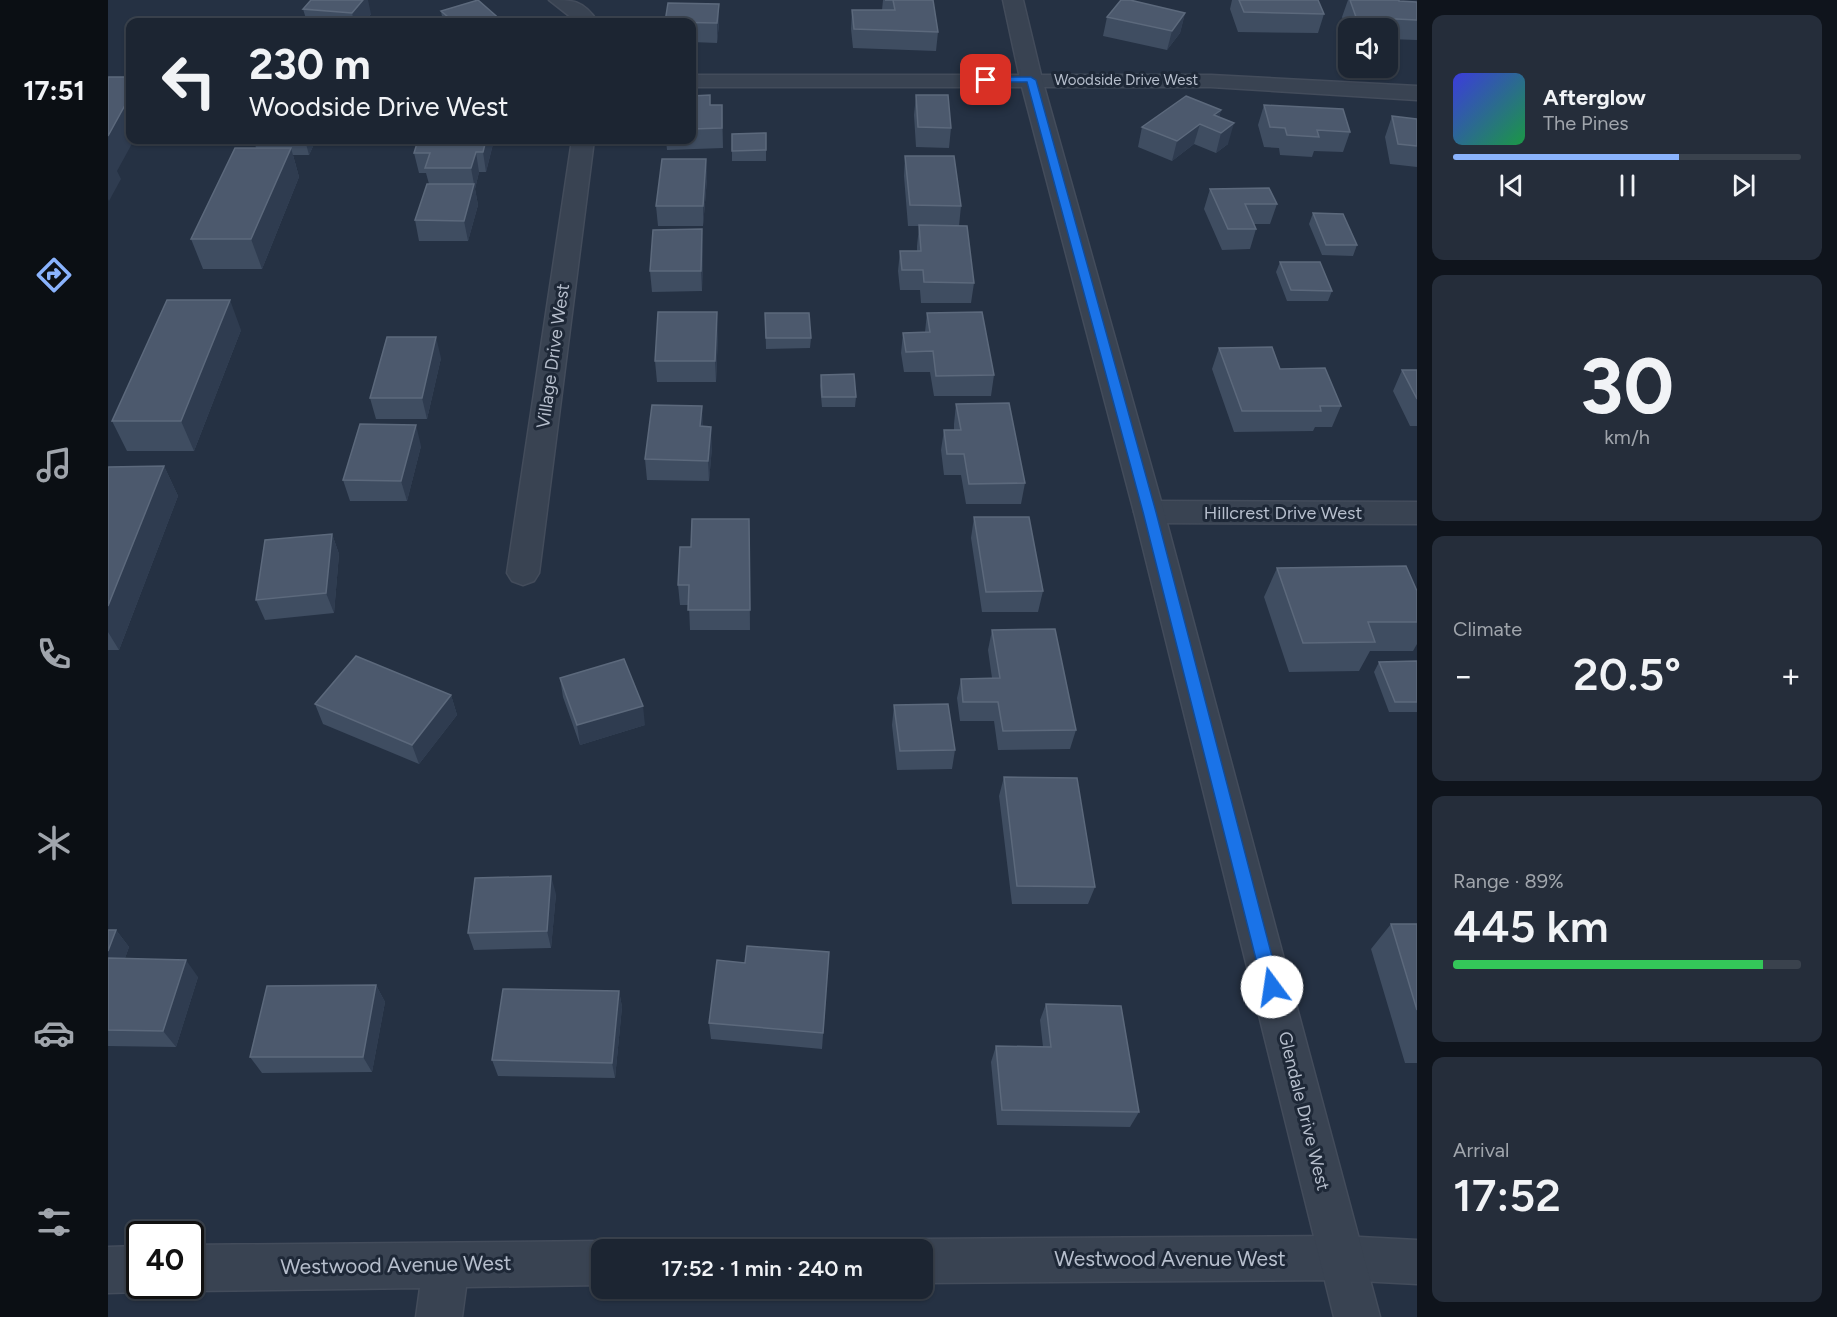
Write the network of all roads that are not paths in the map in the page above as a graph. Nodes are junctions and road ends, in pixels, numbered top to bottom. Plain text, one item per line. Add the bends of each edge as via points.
1 (559, 0) edge
2 (1013, 0) edge
3 (584, 18) edge
4 (1031, 80) junction
5 (696, 81) edge
6 (1417, 93) edge
7 (582, 144) edge
8 (1149, 512) junction
9 (1417, 513) edge
10 (523, 573) dead end
11 (1341, 1258) junction
12 (933, 1261) edge
13 (1417, 1262) edge
14 (591, 1263) edge
15 (446, 1264) junction
16 (204, 1268) edge
17 (126, 1269) edge
18 (108, 1270) edge
19 (439, 1317) edge
20 (1357, 1317) edge

1 - 3 street
2 - 4 street, Glendale Drive West
4 - 5 street, Woodside Drive West
4 - 6 street, Woodside Drive West via 1211,81
4 - 8 street, Glendale Drive West
7 - 10 street, Village Drive West
8 - 9 street, Hillcrest Drive West
8 - 11 street, Glendale Drive West
11 - 12 street, Westwood Avenue West
11 - 13 street, Westwood Avenue West
11 - 20 street, Glendale Drive West
14 - 15 street, Westwood Avenue West
15 - 16 street, Westwood Avenue West
15 - 19 street
17 - 18 street

